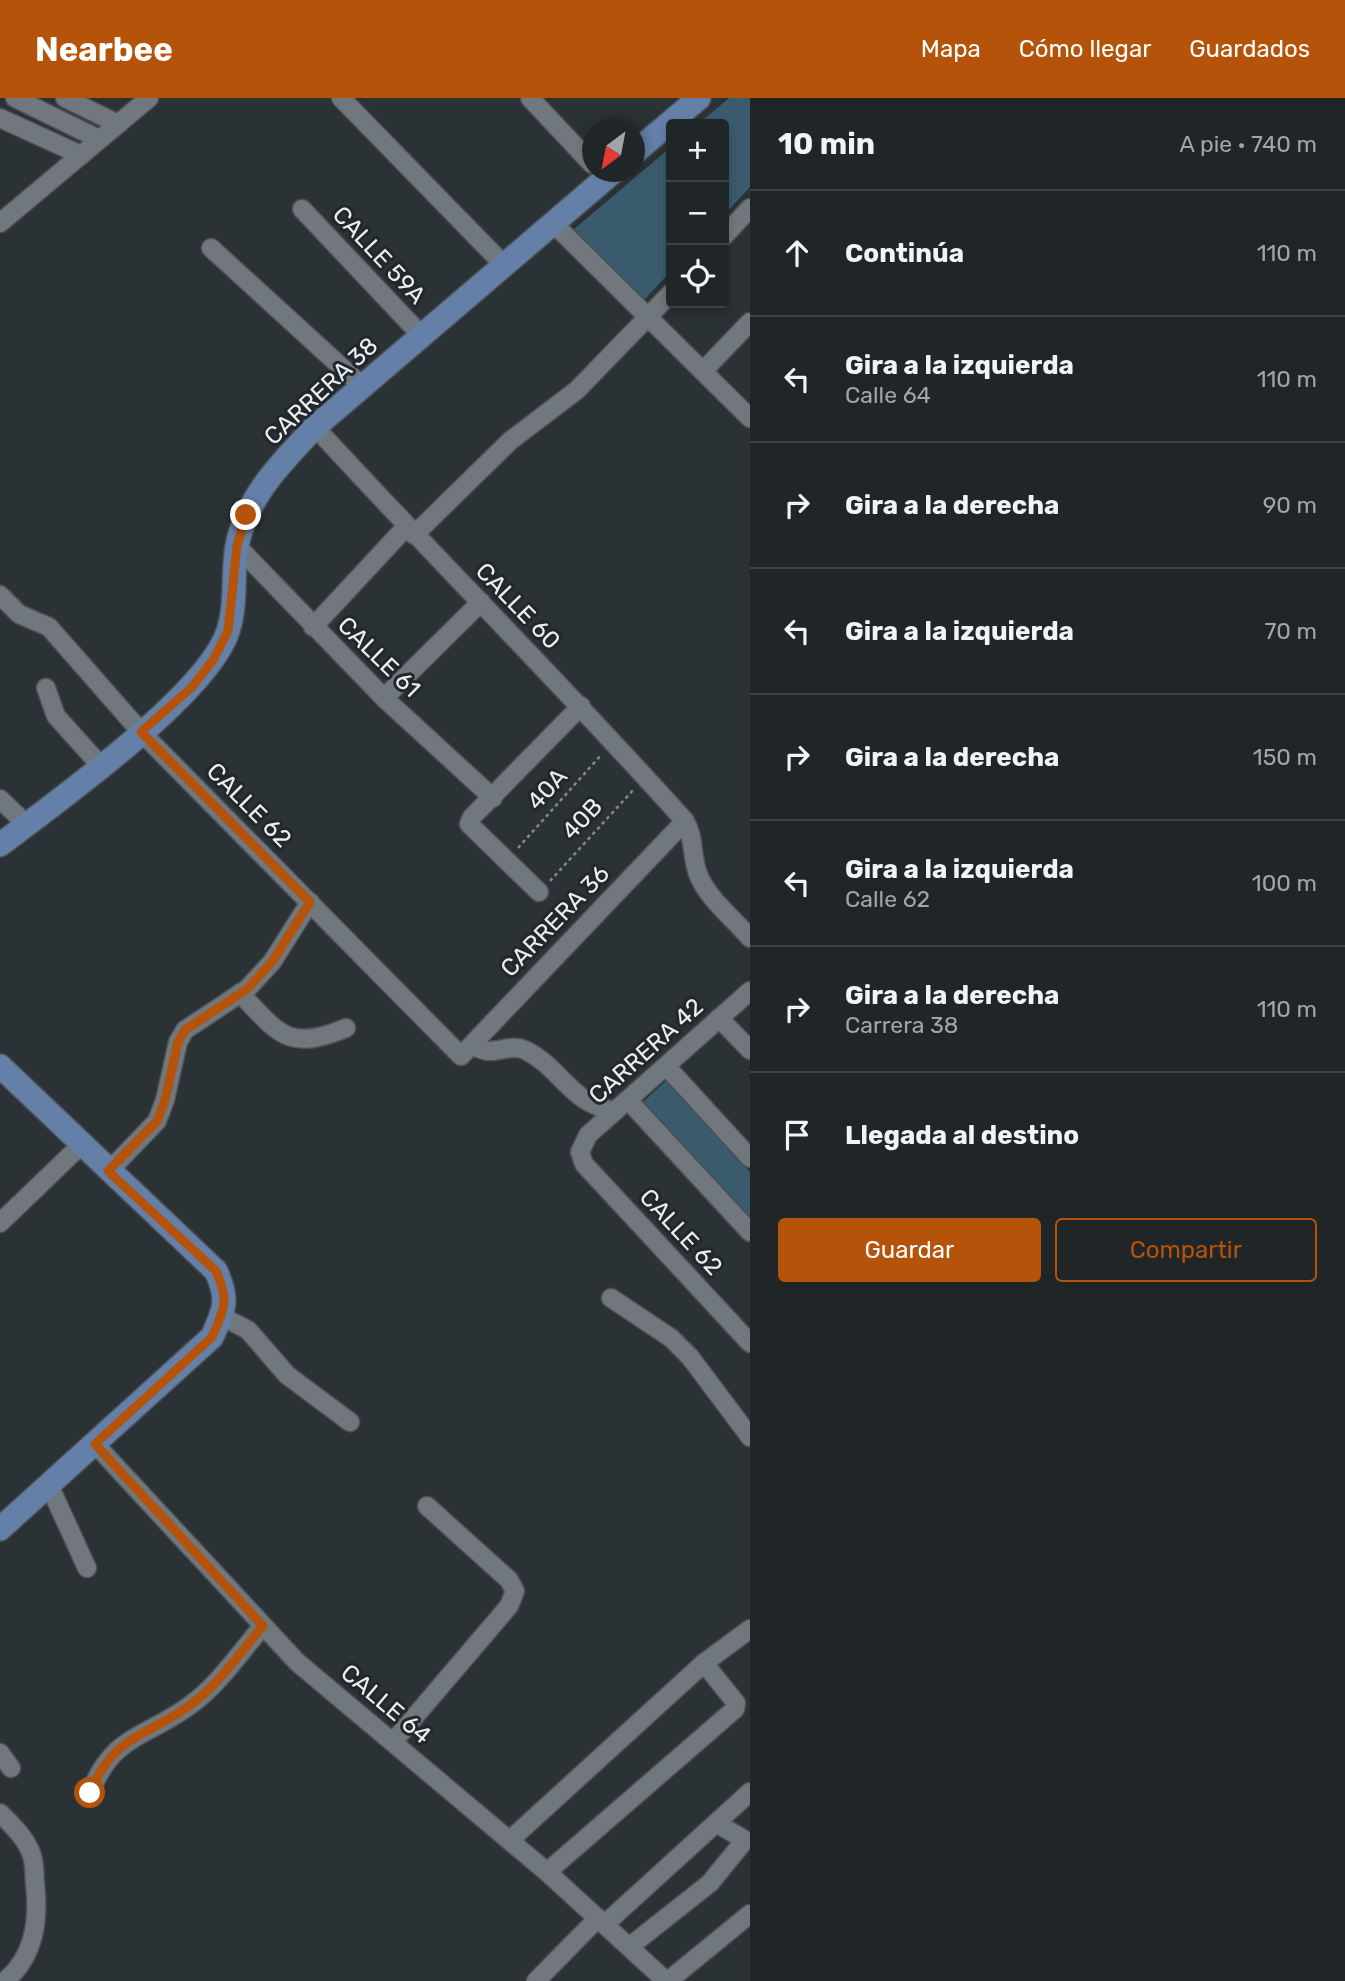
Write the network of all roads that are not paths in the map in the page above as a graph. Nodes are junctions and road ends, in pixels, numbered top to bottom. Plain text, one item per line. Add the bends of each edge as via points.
1 (15, 98) edge
2 (65, 98) edge
3 (149, 98) edge
4 (341, 98) edge
5 (530, 98) edge
6 (699, 98) edge
7 (0, 118) edge
8 (118, 124) junction
9 (99, 139) junction
10 (645, 144) edge
11 (582, 150) edge
12 (81, 155) junction
13 (592, 182) edge
14 (750, 208) edge
15 (302, 209) dead end
16 (0, 223) edge
17 (553, 223) junction
18 (729, 231) edge
19 (211, 248) dead end
20 (504, 265) junction
21 (666, 298) edge
22 (649, 317) junction
23 (750, 322) edge
24 (415, 328) junction
25 (703, 371) junction
26 (362, 386) junction
27 (750, 418) edge
28 (315, 427) junction
29 (410, 531) junction
30 (237, 546) junction
31 (0, 595) edge
32 (481, 602) junction
33 (313, 627) junction
34 (46, 688) dead end
35 (384, 698) junction
36 (582, 706) junction
37 (141, 732) junction
38 (100, 765) junction
39 (493, 798) junction
40 (0, 799) edge
41 (685, 821) junction
42 (26, 824) junction
43 (0, 845) edge
44 (542, 889) road end
45 (310, 902) junction
46 (750, 938) edge
47 (750, 990) edge
48 (240, 993) junction
49 (719, 1018) junction
50 (346, 1028) dead end
51 (750, 1050) edge
52 (466, 1051) junction
53 (0, 1066) edge
54 (666, 1066) junction
55 (578, 1097) junction
56 (622, 1106) junction
57 (588, 1135) junction
58 (74, 1152) junction
59 (580, 1152) joint
60 (750, 1158) edge
61 (108, 1171) junction
62 (0, 1223) edge
63 (750, 1232) edge
64 (611, 1298) dead end
65 (221, 1316) junction
66 (750, 1343) edge
67 (350, 1422) dead end
68 (750, 1437) edge
69 (95, 1444) junction
70 (49, 1485) junction
71 (426, 1506) dead end
72 (1, 1525) edge
73 (87, 1568) dead end
74 (263, 1626) junction
75 (750, 1629) edge
76 (704, 1663) junction
77 (393, 1742) junction
78 (750, 1792) edge
79 (90, 1793) dead end
80 (0, 1813) edge
81 (716, 1822) junction
82 (8, 1832) edge
83 (748, 1838) edge
84 (510, 1840) junction
85 (547, 1872) junction
86 (750, 1914) edge
87 (601, 1921) junction
88 (629, 1947) junction
89 (5, 1981) edge
90 (536, 1981) edge
91 (667, 1981) edge

1 - 9 street
2 - 8 street
3 - 8 street
4 - 20 street
5 - 11 street
6 - 10 main road
7 - 12 street
8 - 9 street
9 - 12 street
12 - 16 street
13 - 17 main road, CARRERA 38
14 - 18 street
15 - 24 street, CALLE 59A
17 - 20 main road, CARRERA 38
17 - 22 street
19 - 26 street
20 - 24 main road, CARRERA 38
21 - 22 street
22 - 25 street
22 - 29 street via 577,390 510,441
23 - 25 street
24 - 26 main road, CARRERA 38
25 - 27 street
26 - 28 main road, CARRERA 38
28 - 29 street, CALLE 60
28 - 30 main road, CARRERA 38 via 259,491
29 - 32 street, CALLE 60
29 - 33 street
30 - 33 street, CALLE 61
30 - 37 main road, CARRERA 38 via 228,631 192,687
31 - 37 street, CALLE 62 via 19,614 49,627
32 - 35 street
32 - 36 street, CALLE 60
33 - 35 street, CALLE 61
34 - 38 street via 55,716
35 - 39 street, CALLE 61
36 - 39 street
36 - 41 street, CALLE 60
37 - 38 main road, CARRERA 38
37 - 45 street, CALLE 62
38 - 42 main road, CARRERA 38
39 - 44 street via 469,824
40 - 42 street
41 - 46 street via 703,884
41 - 52 street, CARRERA 36
42 - 43 main road, CARRERA 38
45 - 48 street via 272,962
45 - 52 street, CALLE 62
47 - 49 street, CARRERA 42
48 - 50 street via 284,1036 320,1039
48 - 61 street via 185,1030 157,1121
49 - 51 street
49 - 54 street, CARRERA 42
52 - 55 street via 523,1049 542,1060
53 - 58 main road
54 - 56 street, CARRERA 42
54 - 60 street
55 - 56 street via 591,1105
55 - 57 street
56 - 57 street, CARRERA 42
56 - 63 street
57 - 59 street, CARRERA 42
58 - 61 main road
58 - 62 street
59 - 66 street, CALLE 62 via 584,1164
61 - 65 main road via 216,1271 225,1293
64 - 68 street via 681,1347
65 - 67 street via 248,1330 287,1375
65 - 69 main road via 212,1337
69 - 70 main road
69 - 74 street, CALLE 64
70 - 72 main road
70 - 73 street
71 - 77 street via 509,1580 515,1591 509,1606
74 - 77 street, CALLE 64 via 297,1662
74 - 79 street via 196,1702 116,1749
75 - 76 street
76 - 84 street
76 - 85 street via 736,1703 735,1709
77 - 84 street, CALLE 64
78 - 81 street
80 - 82 street
81 - 83 street
81 - 87 street
82 - 89 street via 32,1856 38,1911 31,1947
83 - 88 street via 710,1883
84 - 85 street, CALLE 64
85 - 87 street, CALLE 64
86 - 91 street
87 - 88 street, CALLE 64
87 - 90 street
88 - 91 street, CALLE 64

